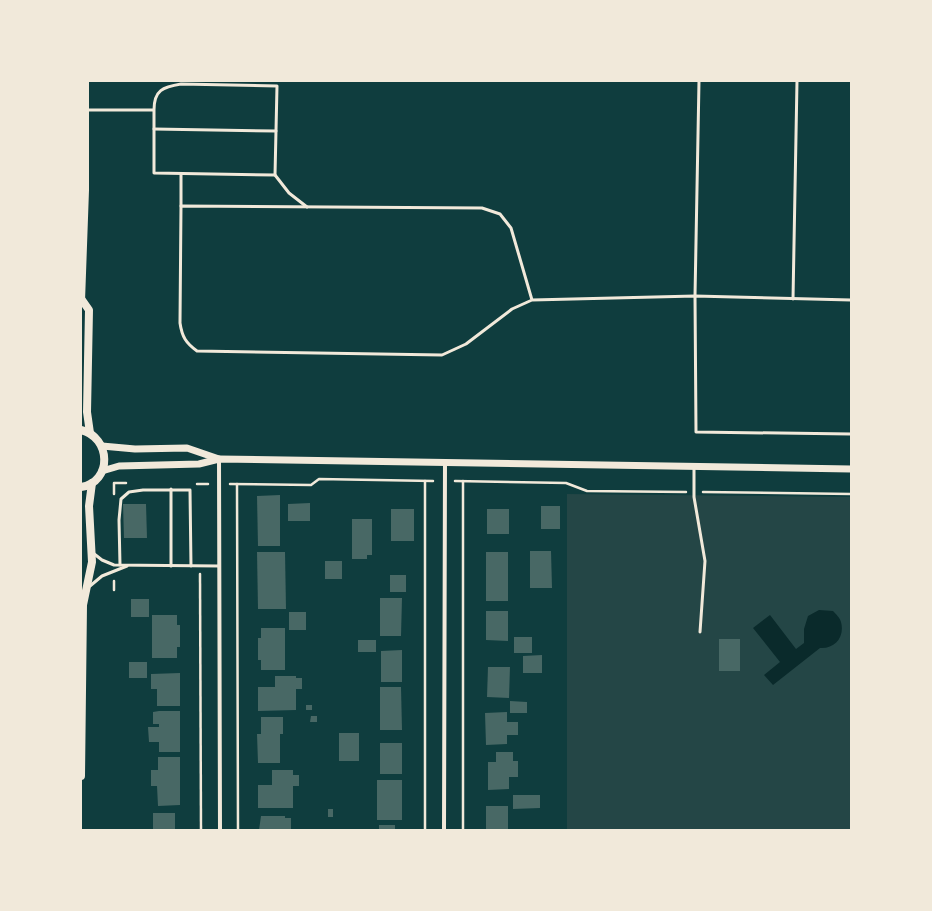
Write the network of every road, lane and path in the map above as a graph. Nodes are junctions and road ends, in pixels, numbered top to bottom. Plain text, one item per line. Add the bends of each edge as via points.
1 (85, 81) edge
2 (699, 81) edge
3 (797, 81) edge
4 (83, 110) edge
5 (154, 110) junction
6 (154, 129) junction
7 (276, 131) junction
8 (182, 174) junction
9 (275, 174) junction
10 (83, 190) edge
11 (182, 206) junction
12 (307, 207) junction
13 (695, 296) junction
14 (793, 299) junction
15 (81, 300) edge
16 (532, 300) junction
17 (851, 300) edge
18 (81, 430) edge
19 (90, 433) junction
20 (851, 434) edge
21 (102, 446) junction
22 (219, 459) junction
23 (445, 462) junction
24 (694, 466) junction
25 (851, 469) edge
26 (102, 471) junction
27 (426, 481) junction
28 (433, 481) dead end
29 (455, 481) dead end
30 (463, 481) junction
31 (92, 483) junction
32 (200, 484) dead end
33 (230, 484) dead end
34 (237, 484) junction
35 (81, 487) edge
36 (171, 490) junction
37 (200, 491) dead end
38 (694, 492) junction
39 (851, 494) edge
40 (91, 551) junction
41 (120, 565) junction
42 (127, 565) junction
43 (171, 566) junction
44 (191, 566) junction
45 (200, 566) junction
46 (219, 566) junction
47 (86, 590) junction
48 (82, 603) edge
49 (700, 632) dead end
50 (81, 776) edge
51 (201, 830) edge
52 (220, 830) edge
53 (238, 830) edge
54 (425, 830) edge
55 (444, 830) edge
56 (463, 830) edge

1 - 4 main road
2 - 13 lane
3 - 14 lane
4 - 5 lane
4 - 10 main road
5 - 6 lane
5 - 7 lane via 158,92 168,86 277,86
6 - 7 lane
6 - 8 lane via 154,173
7 - 9 lane
8 - 9 lane
8 - 11 lane
9 - 12 lane via 289,193
10 - 15 main road
11 - 12 lane
11 - 16 lane via 180,324 188,344 197,351 442,355 466,344 512,309
12 - 16 lane via 482,208 500,214 510,228
13 - 14 lane
13 - 16 lane
13 - 20 lane via 696,432
14 - 17 lane
15 - 19 main road via 89,310 87,412
18 - 19 main road
19 - 21 main road
21 - 22 street via 135,449 187,448
21 - 26 main road via 105,462
22 - 23 street
22 - 26 street via 199,464 119,466
22 - 46 street
23 - 24 street
23 - 55 street
24 - 25 street
24 - 38 lane
26 - 31 main road
27 - 28 path
27 - 34 path via 319,479 311,486
27 - 54 path
29 - 30 path
30 - 38 path via 566,483 587,490
30 - 56 path
31 - 35 main road
31 - 40 main road via 89,506
32 - 37 path
33 - 34 path
34 - 53 path
36 - 41 lane via 129,492 121,499
36 - 43 lane
36 - 44 lane via 190,490
38 - 39 path
38 - 49 lane via 705,561
40 - 41 lane via 107,563
40 - 47 main road via 92,562
41 - 42 lane
42 - 43 lane
42 - 47 lane via 102,576
43 - 44 lane
44 - 45 lane
45 - 46 lane
45 - 51 path
46 - 52 street
47 - 48 main road
48 - 50 main road

